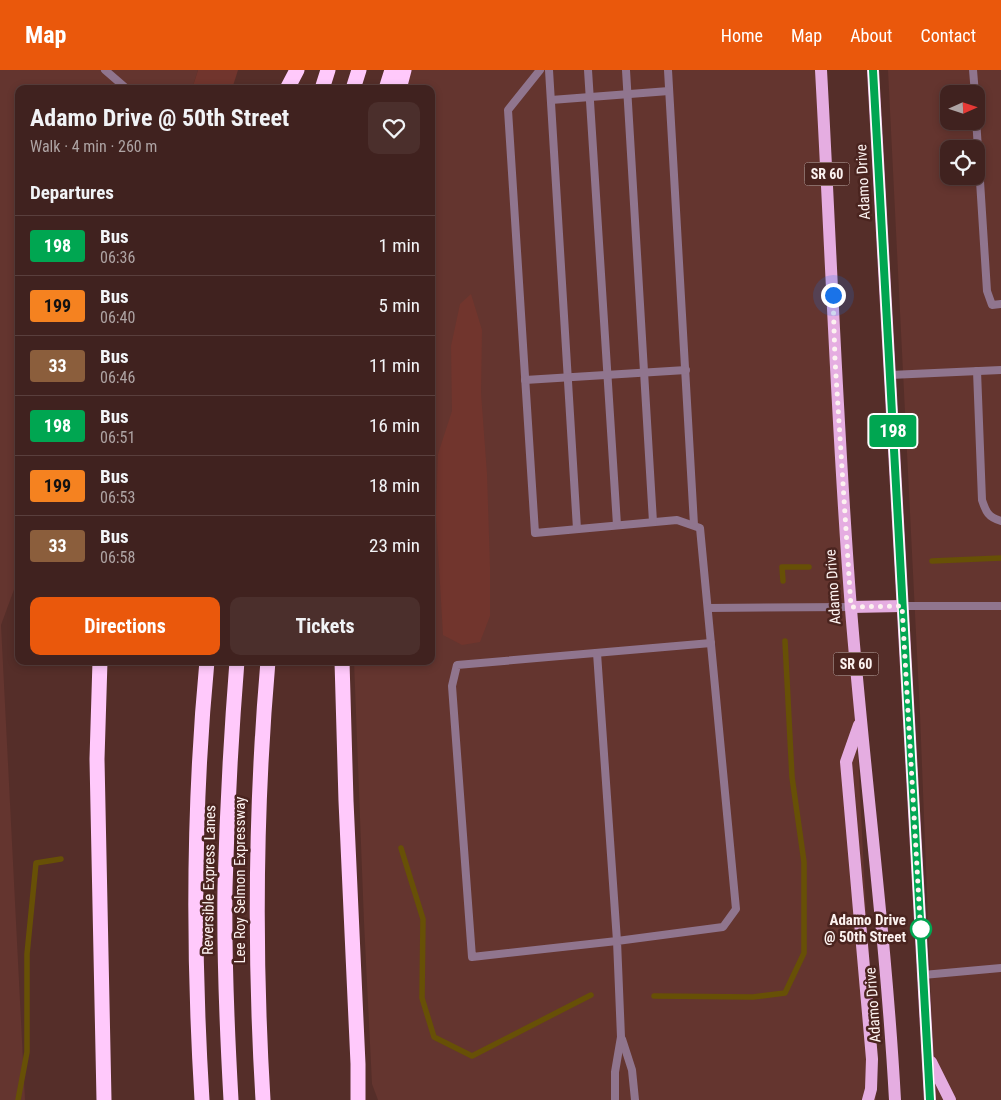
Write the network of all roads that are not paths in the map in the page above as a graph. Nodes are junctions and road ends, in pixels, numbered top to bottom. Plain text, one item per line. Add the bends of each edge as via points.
1 (105, 70) edge
2 (297, 70) edge
3 (328, 70) edge
4 (359, 70) edge
5 (392, 70) edge
6 (404, 70) edge
7 (540, 70) edge
8 (549, 70) edge
9 (588, 70) edge
10 (626, 70) edge
11 (668, 70) edge
12 (821, 70) edge
13 (873, 70) edge
14 (973, 70) edge
15 (122, 85) edge
16 (289, 85) edge
17 (323, 85) edge
18 (354, 85) edge
19 (387, 85) edge
20 (400, 85) edge
21 (974, 85) edge
22 (669, 91) junction
23 (628, 94) junction
24 (590, 97) junction
25 (551, 100) junction
26 (977, 130) edge
27 (1001, 304) edge
28 (686, 370) junction
29 (1001, 370) edge
30 (977, 371) junction
31 (644, 373) junction
32 (607, 375) junction
33 (890, 375) junction
34 (568, 378) junction
35 (525, 380) junction
36 (1001, 521) edge
37 (653, 522) junction
38 (617, 525) junction
39 (694, 525) junction
40 (577, 529) junction
41 (902, 606) junction
42 (1001, 606) edge
43 (851, 607) junction
44 (708, 608) junction
45 (711, 643) junction
46 (597, 653) junction
47 (100, 665) edge
48 (207, 665) edge
49 (237, 665) edge
50 (268, 665) edge
51 (342, 665) edge
52 (860, 720) junction
53 (617, 941) junction
54 (1001, 968) edge
55 (923, 975) junction
56 (621, 1037) junction
57 (928, 1057) junction
58 (358, 1064) junction
59 (104, 1098) edge
60 (202, 1100) edge
61 (231, 1100) edge
62 (263, 1100) edge
63 (358, 1100) edge
64 (366, 1100) edge
65 (615, 1100) edge
66 (635, 1100) edge
67 (868, 1100) edge
68 (895, 1100) edge
69 (930, 1100) edge
70 (950, 1100) edge

1 - 15 lane
2 - 16 highway
3 - 17 highway
4 - 18 highway
5 - 19 highway
6 - 20 highway
7 - 35 lane via 508,110
8 - 25 lane
9 - 24 lane
10 - 23 lane
11 - 22 lane
12 - 43 main road, Adamo Drive / SR 60
13 - 33 main road, Adamo Drive
14 - 21 lane
22 - 23 lane
22 - 28 lane
23 - 24 lane
23 - 31 lane
24 - 25 lane
24 - 32 lane
25 - 34 lane
26 - 27 lane via 987,291 992,304
28 - 31 lane
28 - 39 lane
29 - 30 lane
30 - 33 lane
30 - 36 lane via 982,500 986,513
31 - 32 lane
31 - 37 lane
32 - 34 lane
32 - 38 lane
33 - 41 main road, Adamo Drive
34 - 35 lane
34 - 40 lane
35 - 40 lane via 534,533
37 - 38 lane
37 - 39 lane via 678,520
38 - 40 lane
39 - 44 lane via 700,528
41 - 42 lane
41 - 43 main road
41 - 55 main road, Adamo Drive
43 - 44 lane
43 - 52 main road, Adamo Drive / SR 60
44 - 45 lane
45 - 46 lane
45 - 53 lane via 736,909 723,928
46 - 53 lane
46 - 53 lane via 457,665 452,686 472,957
47 - 59 highway via 96,759
48 - 60 highway via 197,826 196,976
49 - 61 highway, Reversible Express Lanes via 225,890
50 - 62 highway, Lee Roy Selmon Expressway via 256,864
51 - 58 highway
52 - 67 main road via 846,762 872,1059
52 - 68 main road, Adamo Drive / SR 60 via 881,912
53 - 56 lane
54 - 55 lane
55 - 57 main road, Adamo Drive
56 - 65 lane via 615,1072
56 - 66 lane via 632,1070
57 - 69 main road, Adamo Drive
57 - 70 main road
58 - 63 highway
58 - 64 highway

